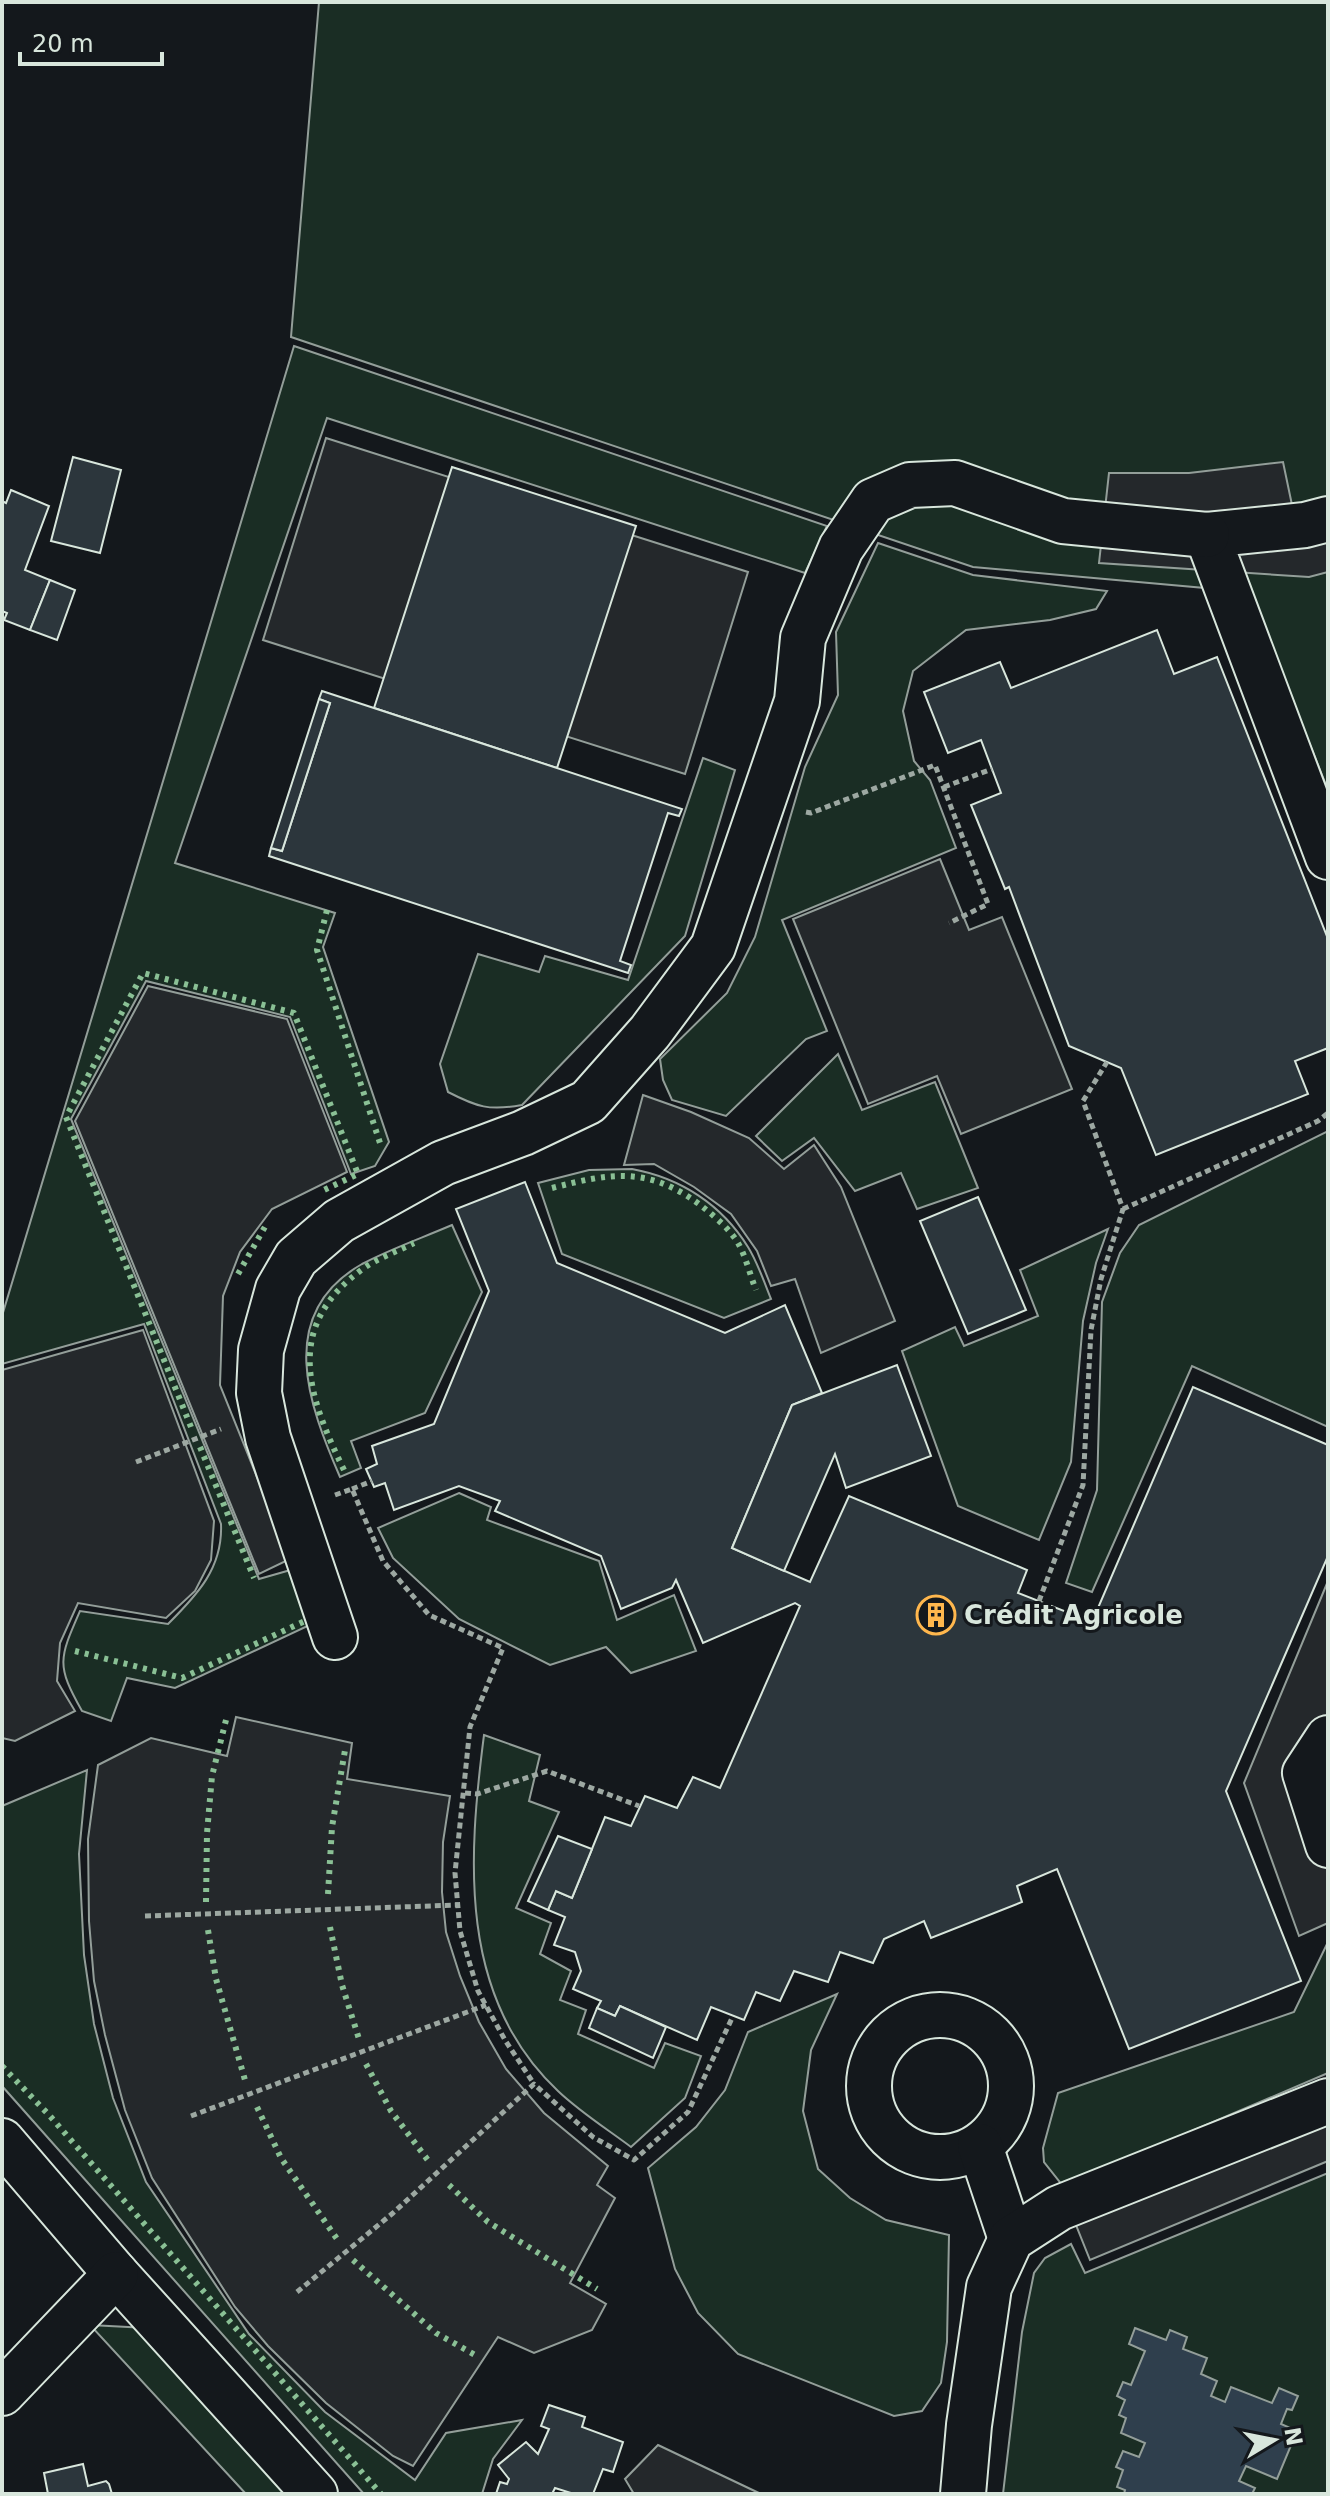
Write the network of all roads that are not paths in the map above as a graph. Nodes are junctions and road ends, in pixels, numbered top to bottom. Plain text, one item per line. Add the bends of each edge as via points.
1 (1328, 519) edge
2 (1207, 535) junction
3 (1328, 857) edge
4 (335, 1637) dead end
5 (1328, 1738) edge
6 (1328, 1845) edge
7 (1328, 2101) edge
8 (2, 2141) edge
9 (980, 2146) dead end
10 (1011, 2239) junction
11 (116, 2274) junction
12 (2, 2393) edge
13 (315, 2494) edge
14 (963, 2494) edge

1 - 2 street
2 - 3 street
2 - 4 street via 1063,521 955,483 910,485 873,501 841,548 803,638 797,701 713,947 650,1032 588,1102 443,1163 339,1221 296,1258 278,1289 261,1350 259,1393 268,1438
5 - 6 street via 1305,1773
7 - 10 street via 1059,2208
8 - 11 street
9 - 10 street
10 - 14 street via 989,2287
11 - 12 street
11 - 13 street

